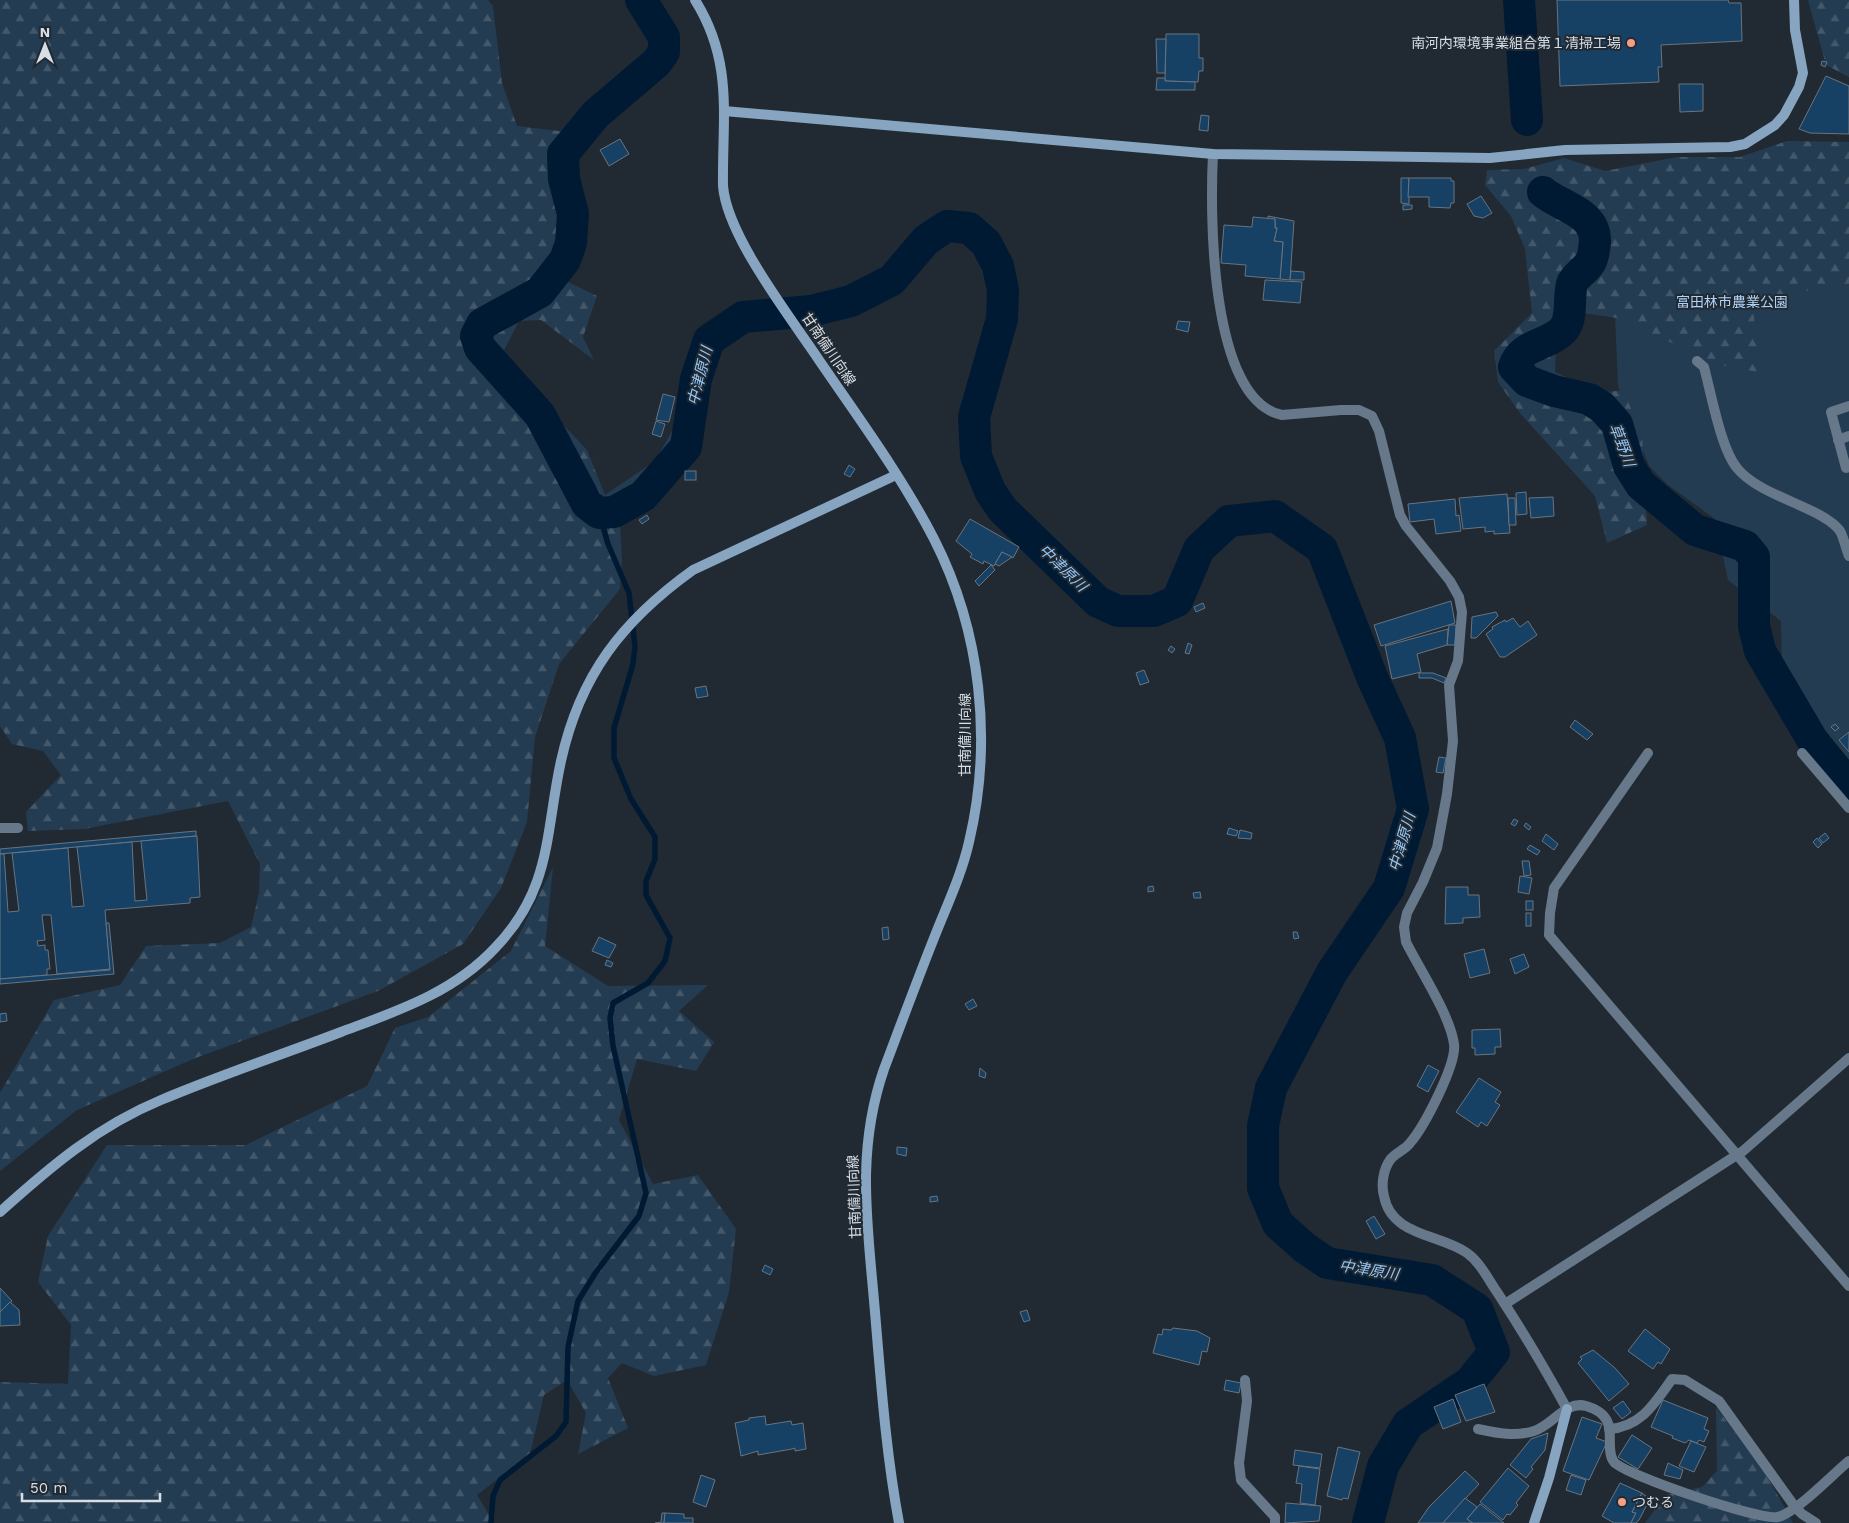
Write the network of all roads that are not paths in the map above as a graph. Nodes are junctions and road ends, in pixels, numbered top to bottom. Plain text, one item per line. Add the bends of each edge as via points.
1 (695, 0) edge
2 (1794, 0) edge
3 (724, 111) junction
4 (1213, 154) junction
5 (1697, 361) dead end
6 (1849, 406) edge
7 (1849, 436) edge
8 (1838, 440) junction
9 (1849, 467) edge
10 (896, 475) junction
11 (1849, 556) edge
12 (1648, 752) dead end
13 (1802, 753) dead end
14 (1849, 808) edge
15 (0, 824) edge
16 (0, 828) edge
17 (18, 828) dead end
18 (1849, 1058) edge
19 (1737, 1155) junction
20 (0, 1212) edge
21 (1849, 1286) edge
22 (1505, 1304) junction
23 (1245, 1380) dead end
24 (1566, 1409) junction
25 (1478, 1429) dead end
26 (1609, 1429) junction
27 (1849, 1461) edge
28 (1795, 1507) junction
29 (1758, 1520) edge
30 (899, 1523) edge
31 (1276, 1523) edge
32 (1534, 1523) edge
33 (1816, 1523) edge

1 - 3 street, 甘南備川向線 via 720,55
2 - 4 street via 1795,30 1803,73 1799,87 1776,125 1745,144 1730,148 1564,150 1507,158
3 - 4 street
3 - 10 street, 甘南備川向線 via 724,201 743,242
4 - 22 street via 1212,235 1217,292 1225,338 1239,374 1260,406 1270,412 1282,415 1359,410 1372,416 1379,431 1400,515 1459,596 1462,612 1458,661 1449,685 1454,741 1447,794 1437,848 1406,913 1404,927 1406,942 1451,1029 1454,1046 1451,1067 1422,1126 1410,1144 1390,1160 1383,1177 1384,1197 1392,1214 1404,1226 1469,1254
5 - 11 street via 1704,367 1726,447 1736,467 1750,481 1826,519 1840,531
6 - 8 street via 1831,412
7 - 8 street
8 - 9 street via 1846,468
10 - 20 street via 693,570 652,600 613,643 598,665 569,728 550,835 533,893 519,919 472,971 421,1001 163,1099 108,1125
10 - 30 street, 甘南備川向線 via 935,540 955,586 970,636 981,722 979,784 969,843 876,1092 867,1140 865,1183 883,1412 889,1473
12 - 19 street via 1554,888 1549,935
13 - 14 street
15 - 16 street
16 - 17 street
18 - 19 street
19 - 21 street
19 - 22 street
22 - 24 street
23 - 31 street via 1247,1401 1240,1463 1242,1480 1275,1517
24 - 25 street via 1548,1425 1534,1431 1503,1434
24 - 26 street via 1575,1405 1596,1410 1608,1422
24 - 32 street
26 - 28 street via 1624,1428 1636,1422 1656,1403 1672,1380 1685,1380 1719,1400
26 - 29 street via 1612,1458 1622,1468
27 - 28 street
28 - 29 street via 1778,1517
28 - 33 street

